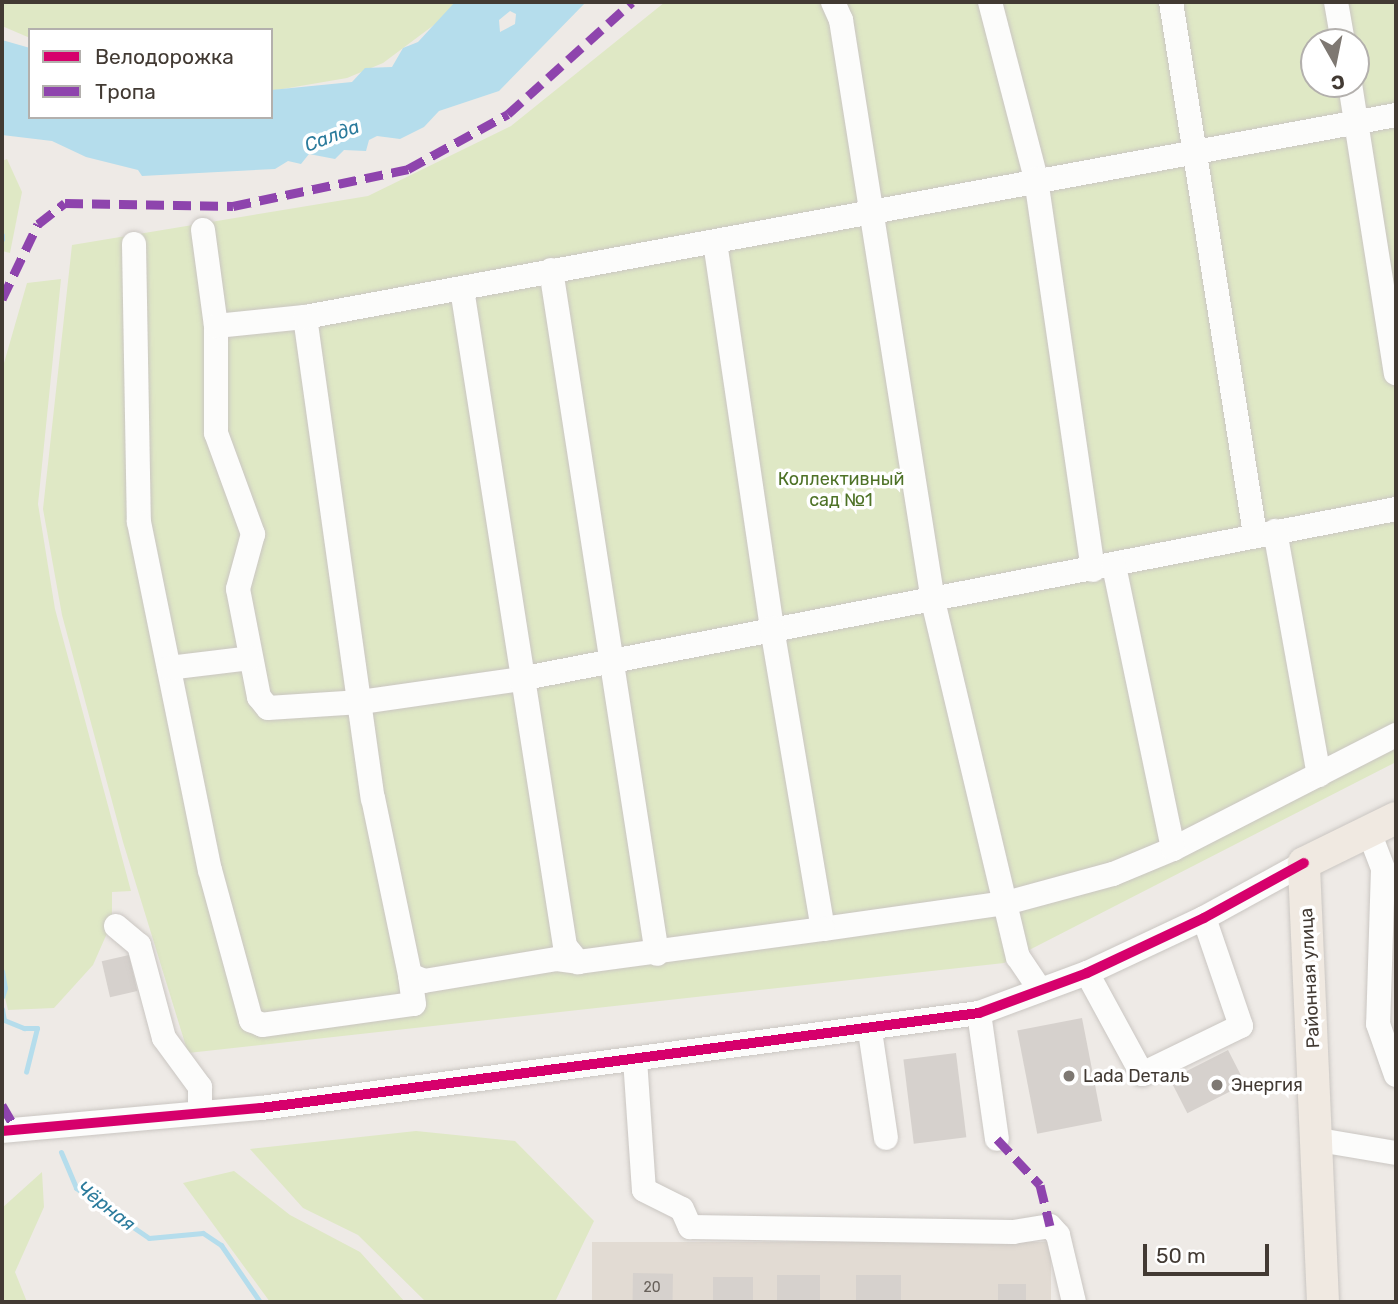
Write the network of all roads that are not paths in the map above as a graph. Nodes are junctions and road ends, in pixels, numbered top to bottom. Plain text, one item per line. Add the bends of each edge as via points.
1 (833, 2) edge
2 (990, 2) edge
3 (1171, 2) edge
4 (1336, 2) edge
5 (1341, 28) edge
6 (1352, 98) edge
7 (1396, 116) edge
8 (1356, 123) junction
9 (1196, 151) junction
10 (1036, 179) junction
11 (872, 213) junction
12 (203, 230) dead end
13 (715, 242) junction
14 (134, 244) dead end
15 (551, 270) junction
16 (462, 289) junction
17 (305, 317) junction
18 (216, 326) junction
19 (1396, 373) edge
20 (1396, 509) edge
21 (1265, 533) junction
22 (1103, 568) junction
23 (933, 601) junction
24 (772, 628) junction
25 (250, 658) junction
26 (609, 659) junction
27 (169, 668) junction
28 (520, 679) junction
29 (361, 702) junction
30 (1396, 735) edge
31 (1319, 775) junction
32 (1383, 825) edge
33 (1173, 849) junction
34 (1304, 863) junction
35 (1390, 867) edge
36 (1006, 902) junction
37 (1204, 918) junction
38 (116, 926) dead end
39 (823, 929) junction
40 (657, 954) junction
41 (579, 962) junction
42 (1087, 973) junction
43 (410, 975) junction
44 (1040, 990) junction
45 (979, 1013) junction
46 (870, 1031) junction
47 (635, 1059) junction
48 (1396, 1075) edge
49 (200, 1113) junction
50 (2, 1131) edge
51 (886, 1139) dead end
52 (997, 1139) dead end
53 (1319, 1140) junction
54 (1396, 1153) edge
55 (1074, 1302) edge
56 (1323, 1302) edge

1 - 11 street via 841,20
2 - 10 street
3 - 9 street
4 - 5 street
6 - 8 street
7 - 8 street
8 - 9 street
8 - 19 street
9 - 10 street
9 - 21 street via 1217,314
10 - 11 street
10 - 22 street
11 - 13 street
11 - 23 street
12 - 18 street
13 - 15 street
13 - 24 street
14 - 27 street via 139,522
15 - 16 street
15 - 26 street
16 - 17 street
16 - 28 street
17 - 18 street
17 - 29 street
18 - 25 street via 216,433 253,534 238,589
20 - 21 street
21 - 22 street
21 - 31 street
22 - 23 street
22 - 33 street
23 - 24 street
23 - 36 street
24 - 26 street
24 - 39 street
25 - 27 street
25 - 29 street via 260,697 268,708
26 - 28 street
26 - 40 street
27 - 43 street via 210,870 251,1020 262,1025 414,1004
28 - 29 street
28 - 41 street via 565,946
29 - 43 street via 373,798
30 - 31 street
31 - 33 street
32 - 34 main road
32 - 35 street
33 - 36 street via 1113,874
34 - 37 street
34 - 53 main road, Районная улица
35 - 48 street via 1378,1024
36 - 39 street
36 - 44 street via 1018,957
37 - 42 street
37 - 42 street via 1241,1026 1142,1074
38 - 49 street via 139,945 164,1038 200,1087
39 - 40 street
40 - 41 street
41 - 43 street via 557,959 424,981
42 - 44 street
44 - 45 street
45 - 46 street
45 - 52 street
46 - 47 street
46 - 51 street
47 - 49 street
47 - 55 street via 644,1190 682,1209 690,1227 1013,1232 1050,1226 1058,1235
49 - 50 street
53 - 54 street
53 - 56 main road, Районная улица

